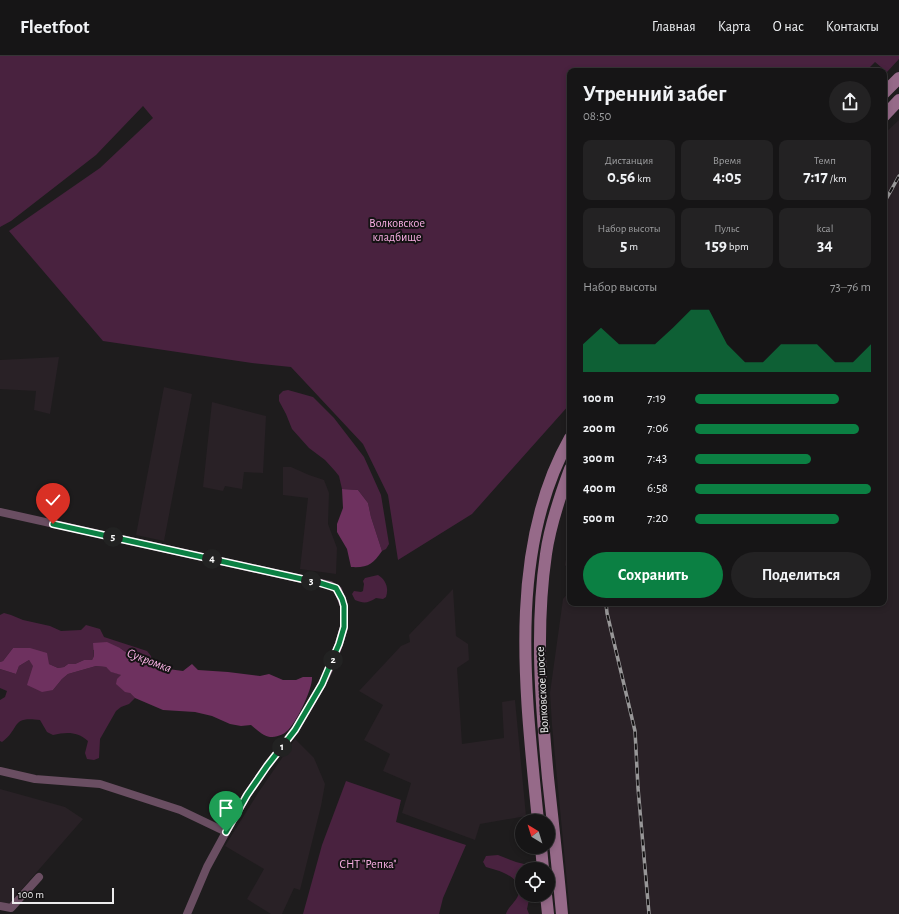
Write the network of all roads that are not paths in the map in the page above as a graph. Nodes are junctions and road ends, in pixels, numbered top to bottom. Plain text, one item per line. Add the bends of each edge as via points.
1 (899, 78) edge
2 (887, 91) edge
3 (899, 100) edge
4 (887, 113) edge
5 (567, 445) edge
6 (567, 477) edge
7 (0, 512) edge
8 (0, 771) edge
9 (537, 814) edge
10 (226, 832) junction
11 (39, 877) dead end
12 (547, 902) edge
13 (0, 906) edge
14 (187, 914) edge
15 (548, 914) edge
16 (562, 914) edge

1 - 2 main road
3 - 4 main road
5 - 9 main road, Волковское шоссе via 550,483 537,526 525,624 529,721
6 - 16 main road, Волковское шоссе via 549,537 539,625 543,728
7 - 10 street via 330,585 338,590 344,606 344,627 332,663 295,730 259,778
8 - 10 street via 36,779 100,784 180,810
10 - 14 street via 207,867
11 - 13 street via 11,908
12 - 15 main road

